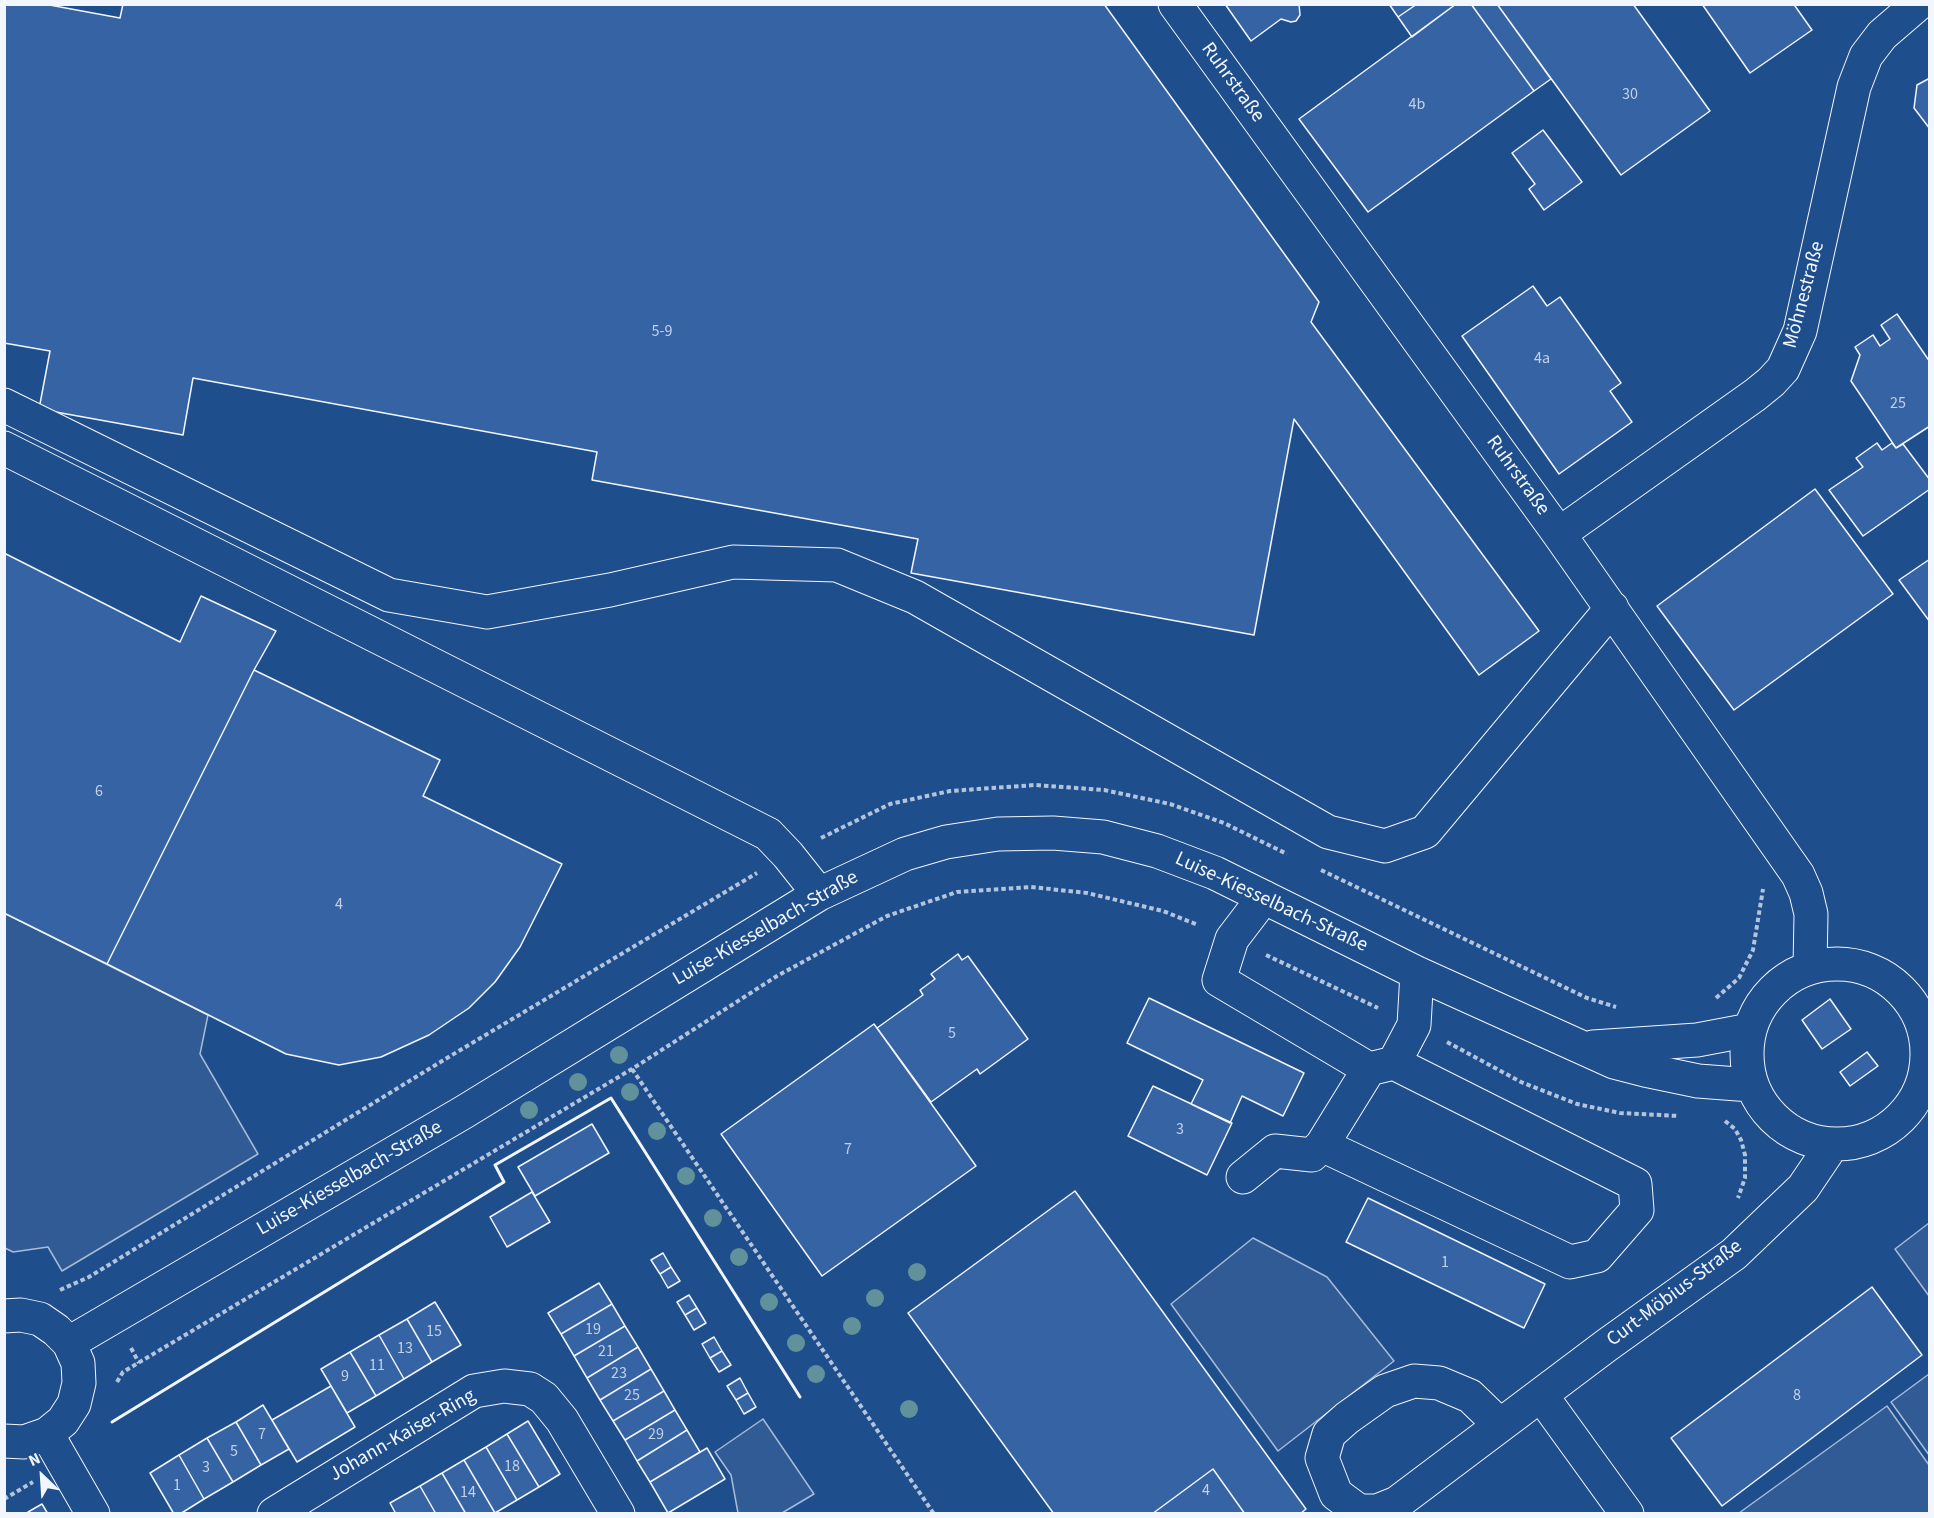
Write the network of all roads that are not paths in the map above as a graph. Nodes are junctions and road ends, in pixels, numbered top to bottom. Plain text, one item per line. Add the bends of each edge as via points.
1 (1175, 4) edge
2 (1918, 4) edge
3 (4, 405) edge
4 (4, 448) edge
5 (1559, 534) junction
6 (1612, 608) junction
7 (819, 894) junction
8 (1264, 897) junction
9 (1810, 968) junction
10 (1417, 973) junction
11 (1750, 1030) junction
12 (1582, 1048) junction
13 (1929, 1055) edge
14 (1382, 1066) junction
15 (1751, 1085) junction
16 (1322, 1144) junction
17 (1832, 1145) junction
18 (1243, 1177) dead end
19 (4, 1316) edge
20 (69, 1343) junction
21 (1541, 1395) junction
22 (1500, 1425) junction
23 (47, 1434) junction
24 (4, 1441) edge
25 (93, 1514) edge
26 (274, 1514) edge
27 (618, 1514) edge
28 (1627, 1514) edge

1 - 5 street, Ruhrstraße
2 - 5 street, Möhnestraße via 1882,35 1866,56 1854,87 1800,331 1783,369 1755,395
3 - 6 street via 389,595 487,612 733,562 837,565 915,597 1328,832 1385,846 1425,832
4 - 7 street via 768,834
5 - 6 street, Ruhrstraße
6 - 9 street, Ruhrstraße via 1798,875 1811,914
7 - 8 street, Luise-Kiesselbach-Straße via 904,854 946,842 998,834 1053,833 1103,837 1157,850
7 - 20 street, Luise-Kiesselbach-Straße via 464,1112
8 - 10 street, Luise-Kiesselbach-Straße
8 - 14 street via 1232,939 1219,980
9 - 11 street via 1786,980 1764,1002
9 - 13 street via 1858,966 1881,975 1916,1009
10 - 12 street, Luise-Kiesselbach-Straße
10 - 14 street via 1414,1025
11 - 12 street, Luise-Kiesselbach-Straße via 1697,1040
11 - 15 street via 1747,1054
12 - 15 street, Luise-Kiesselbach-Straße via 1645,1070 1698,1081
13 - 17 street via 1916,1098 1903,1116 1866,1140
14 - 16 street
14 - 16 street via 1635,1184 1637,1210 1597,1256 1570,1262
15 - 17 street via 1774,1119 1801,1137
16 - 18 street via 1312,1155 1275,1151
17 - 21 street, Curt-Möbius-Straße via 1803,1188 1734,1254
19 - 20 street via 39,1319
20 - 23 street via 78,1363 74,1404 63,1421
21 - 22 street, Curt-Möbius-Straße
21 - 28 street
22 - 22 street, Curt-Möbius-Straße via 1470,1396 1439,1383 1414,1381 1385,1391 1347,1418 1329,1434 1322,1458 1336,1494 1359,1511 1377,1511 1397,1503
23 - 24 street via 24,1442
23 - 25 street
26 - 27 street, Johann-Kaiser-Ring via 474,1391 504,1386 530,1389 544,1398 562,1420

